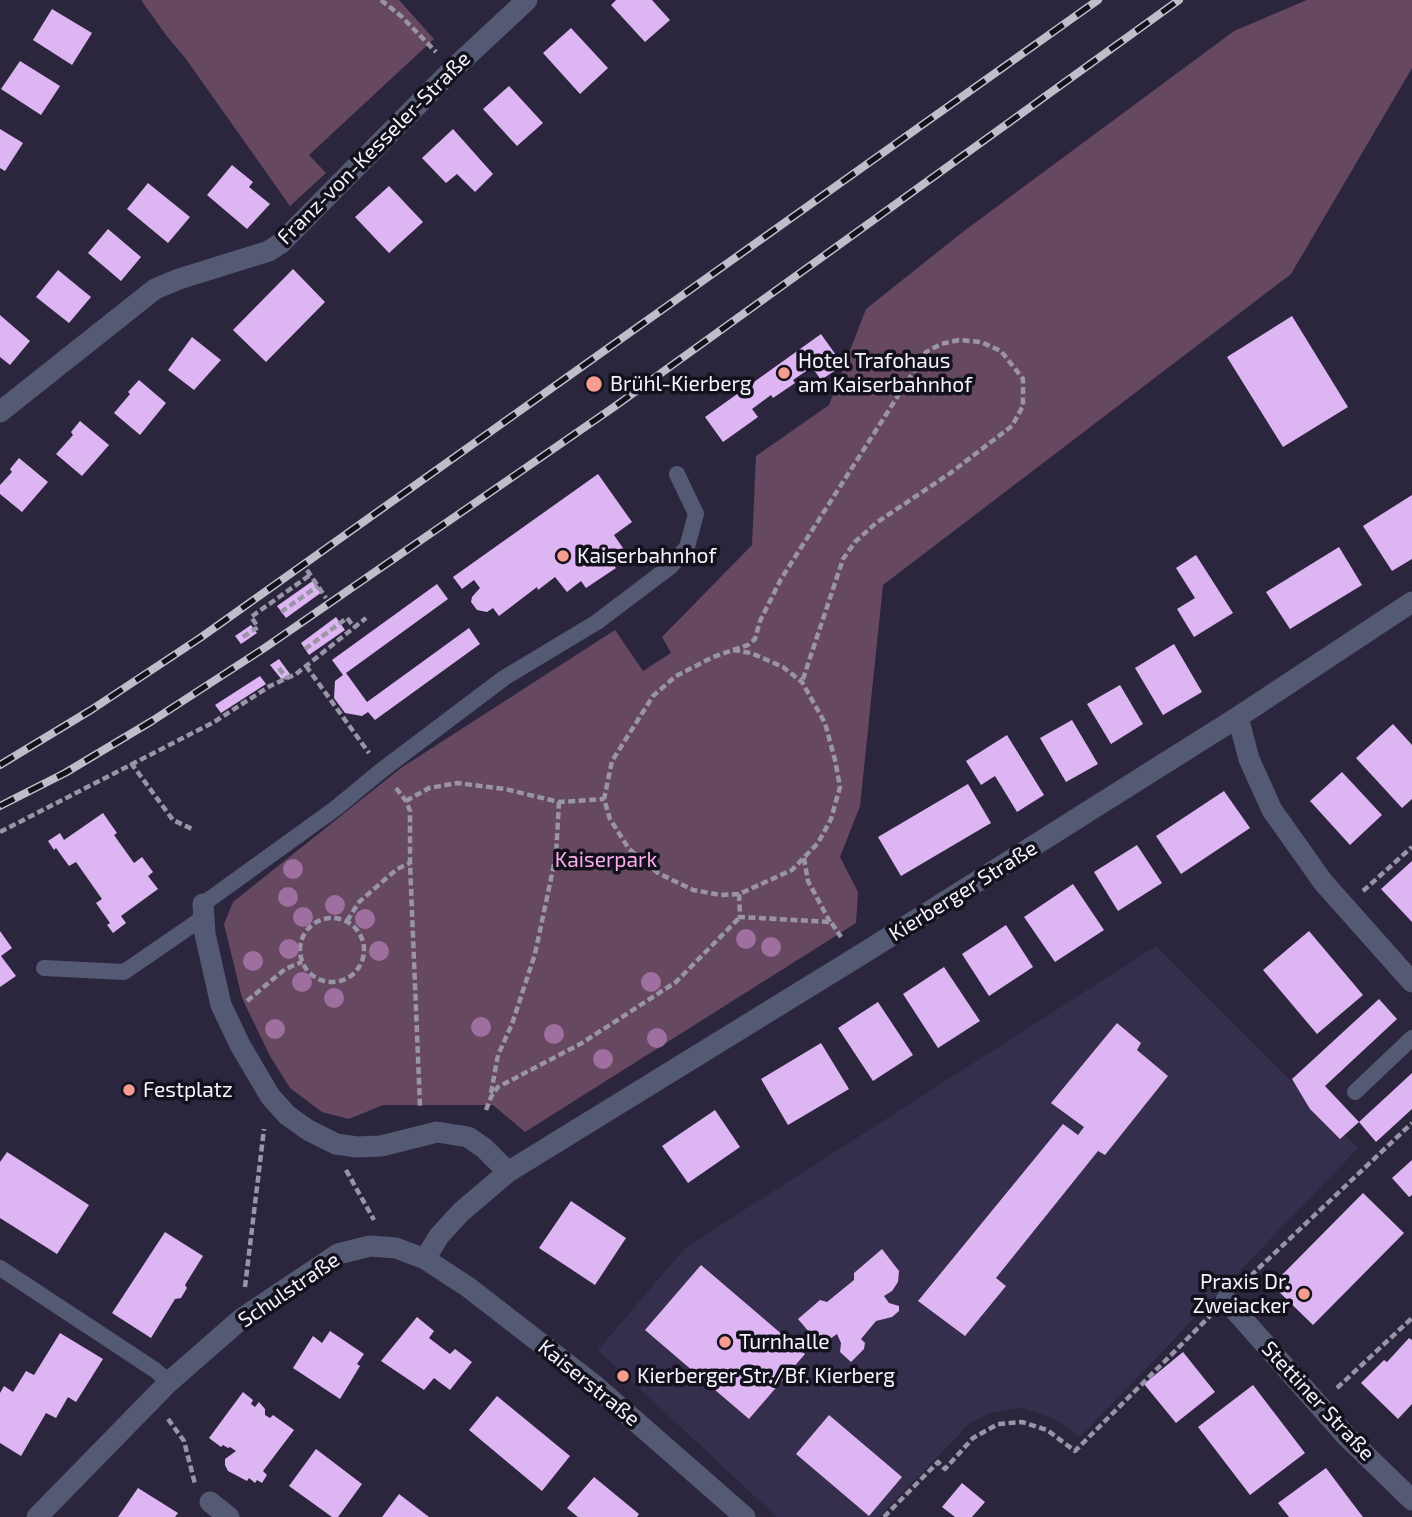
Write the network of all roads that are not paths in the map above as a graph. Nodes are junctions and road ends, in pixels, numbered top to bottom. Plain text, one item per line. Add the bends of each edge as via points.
1 (527, 0) edge
2 (0, 412) edge
3 (677, 474) dead end
4 (1412, 602) edge
5 (1238, 717) junction
6 (204, 911) junction
7 (44, 968) dead end
8 (1412, 982) edge
9 (1412, 1038) edge
10 (1355, 1092) dead end
11 (508, 1172) junction
12 (425, 1259) junction
13 (0, 1268) edge
14 (1226, 1300) road end
15 (169, 1382) junction
16 (1412, 1500) edge
17 (210, 1502) road end
18 (37, 1517) edge
19 (229, 1517) edge
20 (745, 1517) edge

1 - 2 street, Franz-von-Kesseler-Straße via 281,243 155,289
3 - 6 lane via 696,514 687,547 671,566 597,622 504,678
4 - 5 street, Kierberger Straße
5 - 8 street via 1249,759 1272,810 1323,882
5 - 11 street, Kierberger Straße
6 - 7 lane via 124,972
6 - 11 street via 221,1005 270,1096 287,1115 336,1144 357,1147 437,1132 468,1138
9 - 10 lane
11 - 12 street, Kierberger Straße via 461,1212
12 - 15 street, Schulstraße via 388,1247 338,1254 241,1319
12 - 20 street, Kaiserstraße via 593,1384
13 - 15 lane
14 - 16 street, Stettiner Straße via 1346,1436
15 - 18 street, Schulstraße
17 - 19 street

